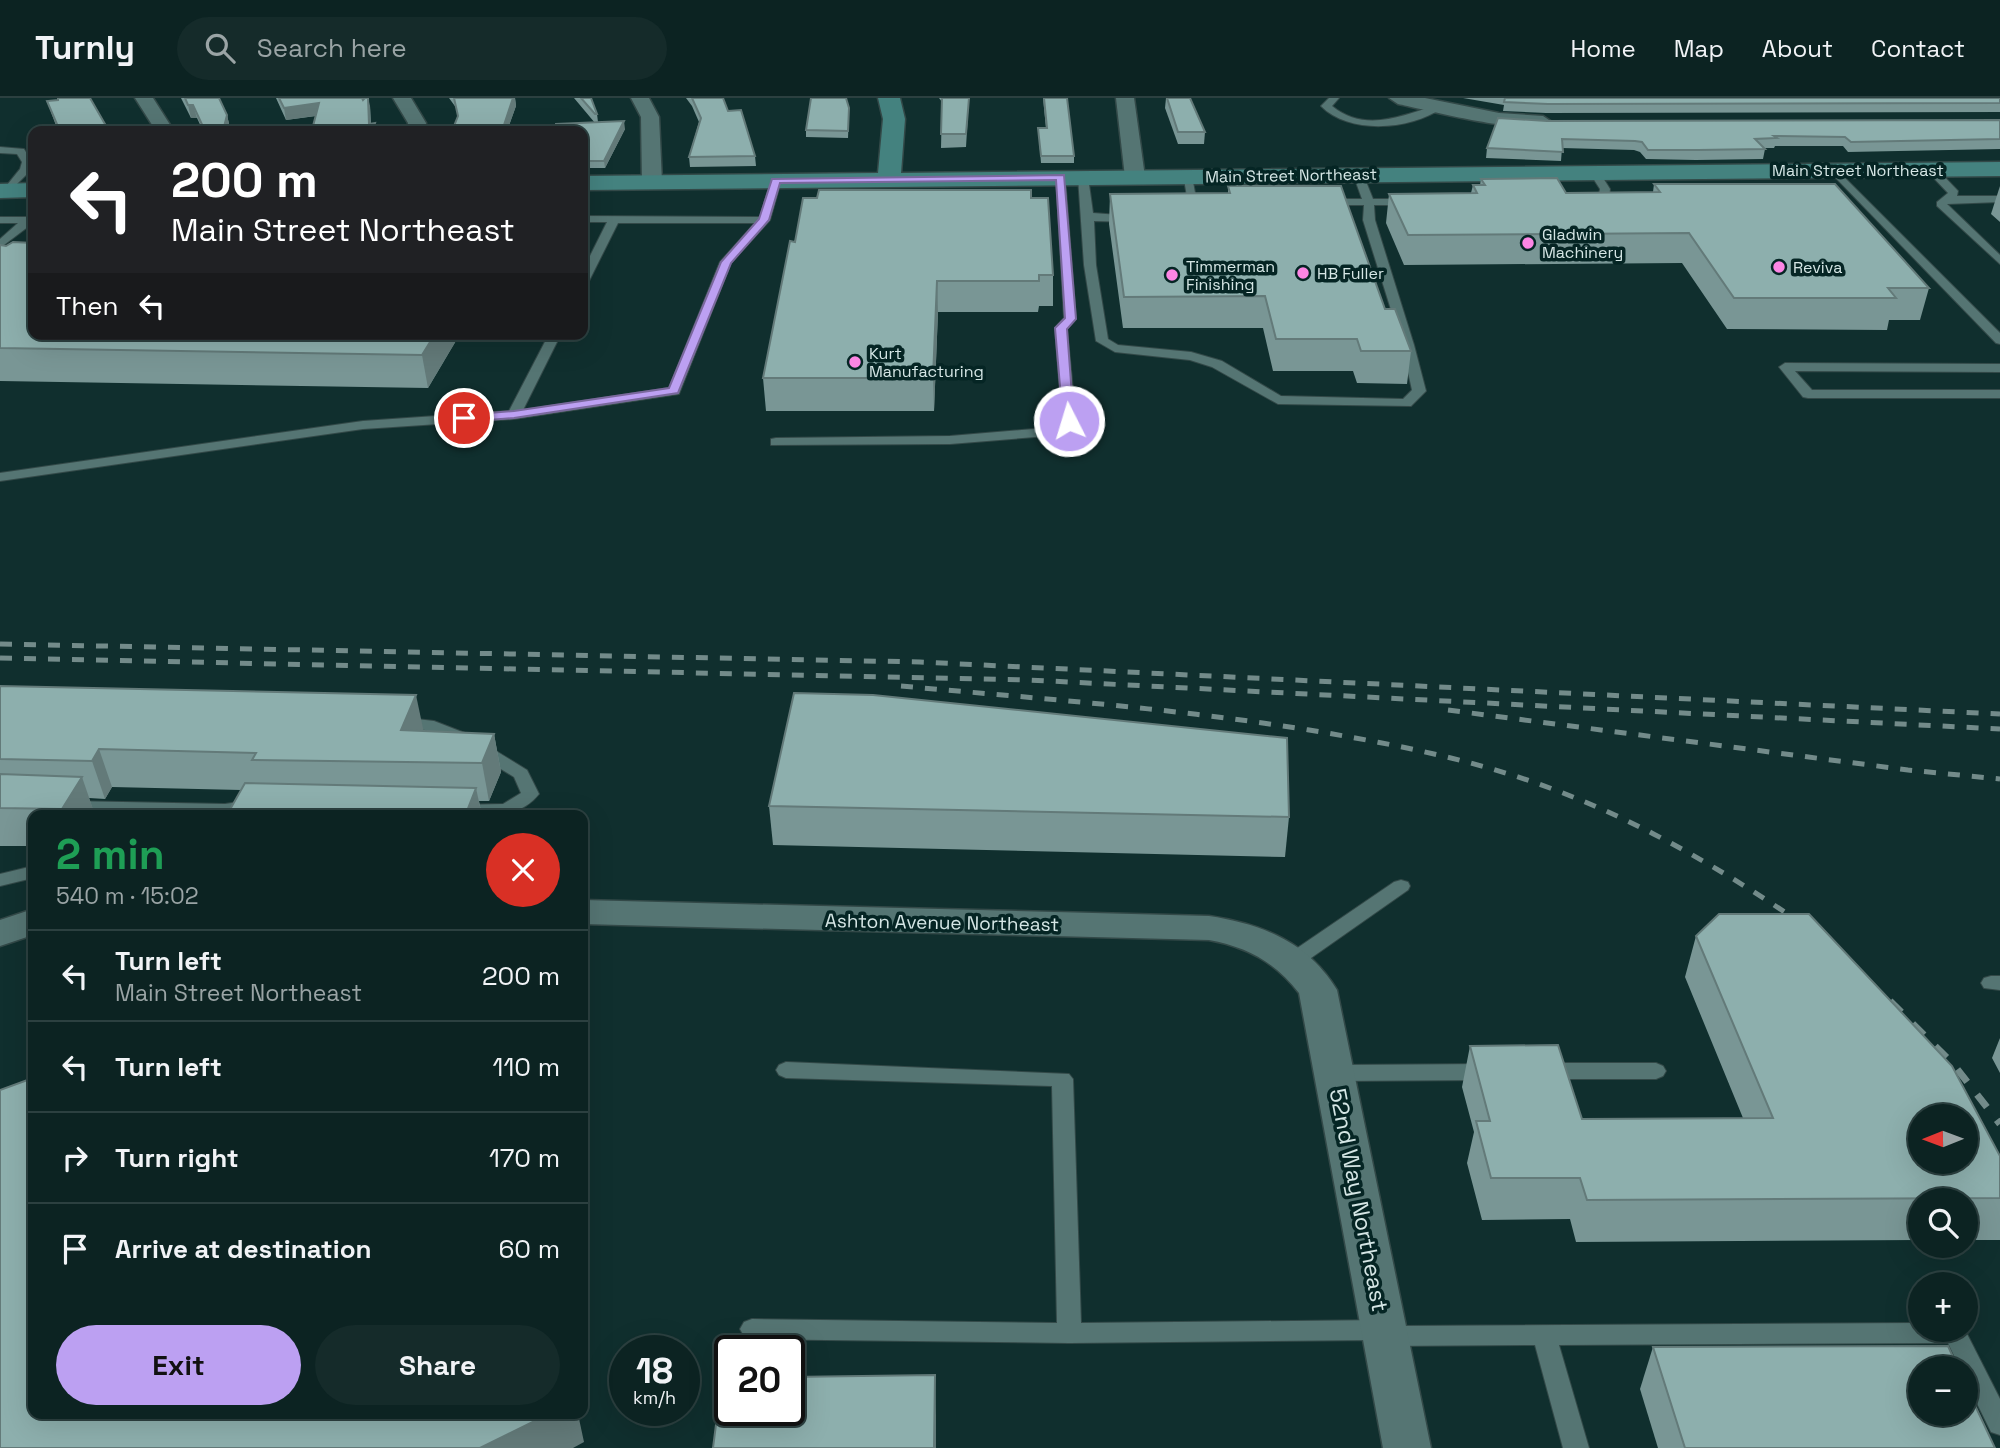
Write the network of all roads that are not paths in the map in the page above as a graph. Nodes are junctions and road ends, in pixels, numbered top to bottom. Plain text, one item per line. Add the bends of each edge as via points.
1 (144, 98) edge
2 (402, 98) edge
3 (640, 98) edge
4 (889, 98) edge
5 (1125, 98) edge
6 (1334, 98) edge
7 (1398, 98) edge
8 (1437, 108) junction
9 (1560, 122) edge
10 (162, 126) edge
11 (417, 126) edge
12 (0, 150) edge
13 (2000, 169) edge
14 (1835, 170) junction
15 (1932, 170) junction
16 (1594, 172) junction
17 (1358, 174) junction
18 (1187, 176) junction
19 (1071, 177) junction
20 (1135, 177) junction
21 (889, 179) junction
22 (776, 181) junction
23 (652, 182) junction
24 (588, 183) edge
25 (4, 190) edge
26 (28, 190) edge
27 (1948, 199) junction
28 (2000, 199) edge
29 (1206, 201) edge
30 (1307, 201) edge
31 (1575, 201) edge
32 (1193, 202) junction
33 (1368, 202) junction
34 (1423, 202) edge
35 (1179, 207) edge
36 (1088, 215) junction
37 (1148, 218) edge
38 (588, 219) edge
39 (614, 219) junction
40 (0, 220) edge
41 (28, 220) edge
42 (764, 220) junction
43 (28, 222) edge
44 (0, 245) edge
45 (2000, 261) edge
46 (588, 271) edge
47 (552, 340) edge
48 (2000, 340) edge
49 (2000, 368) edge
50 (2000, 394) edge
51 (514, 415) junction
52 (776, 442) dead end
53 (0, 477) edge
54 (387, 720) edge
55 (54, 806) edge
56 (272, 806) edge
57 (437, 809) edge
58 (152, 810) edge
59 (232, 810) edge
60 (28, 873) edge
61 (0, 880) edge
62 (1401, 886) dead end
63 (588, 912) edge
64 (28, 923) edge
65 (0, 934) edge
66 (1294, 960) junction
67 (786, 1070) dead end
68 (1656, 1071) dead end
69 (1502, 1072) edge
70 (1530, 1072) edge
71 (1334, 1073) junction
72 (752, 1329) dead end
73 (1069, 1333) junction
74 (1385, 1333) junction
75 (1544, 1335) junction
76 (2000, 1424) edge
77 (1407, 1448) edge
78 (1576, 1448) edge

1 - 10 street
2 - 11 street
3 - 23 street via 650,117
4 - 21 street via 894,119
5 - 20 street
6 - 8 lane via 1326,106 1334,115 1357,123 1379,124
7 - 8 street
8 - 9 street via 1499,119
12 - 25 lane via 20,151 27,162 19,179
13 - 15 street, Main Street Northeast
14 - 15 street, Main Street Northeast
14 - 16 street, Main Street Northeast via 1762,177 1660,178
14 - 48 lane
15 - 27 lane via 1954,193
16 - 17 street, Main Street Northeast
16 - 31 lane via 1605,189 1604,197
17 - 18 street, Main Street Northeast
17 - 33 lane
18 - 20 street, Main Street Northeast
18 - 32 lane
19 - 20 street, Main Street Northeast
19 - 21 street, Main Street Northeast via 921,184
19 - 36 lane
19 - 52 lane via 1057,207 1070,319 1061,328 1069,421 1048,432 950,440
21 - 22 street, Main Street Northeast
22 - 23 street, Main Street Northeast
22 - 42 lane
23 - 24 street, Main Street Northeast
25 - 26 street
27 - 28 lane
27 - 45 lane via 1941,204
29 - 32 lane
30 - 33 lane
32 - 35 lane
33 - 34 lane
33 - 36 lane via 1369,220 1419,391 1406,403 1278,400 1217,364 1191,356 1115,348 1102,341 1090,265
36 - 37 lane
38 - 39 lane
39 - 42 lane
39 - 46 lane
40 - 41 lane
42 - 51 lane via 726,262 674,391
43 - 44 lane
47 - 51 lane
49 - 50 lane via 1785,367 1808,394
51 - 53 lane via 363,425
54 - 57 lane via 428,725 464,739 522,774 530,794 505,810
55 - 58 lane
56 - 59 lane via 245,805
60 - 61 lane
62 - 66 lane
63 - 66 street, Ashton Avenue Northeast via 1209,928 1242,932
64 - 65 street
66 - 71 street, 52nd Way Northeast via 1318,990
67 - 73 lane via 1062,1079
68 - 70 lane
69 - 71 lane
71 - 74 street, 52nd Way Northeast
72 - 73 lane
73 - 74 lane
74 - 75 lane
74 - 77 street, 52nd Way Northeast
75 - 76 lane via 1955,1333
75 - 78 lane

